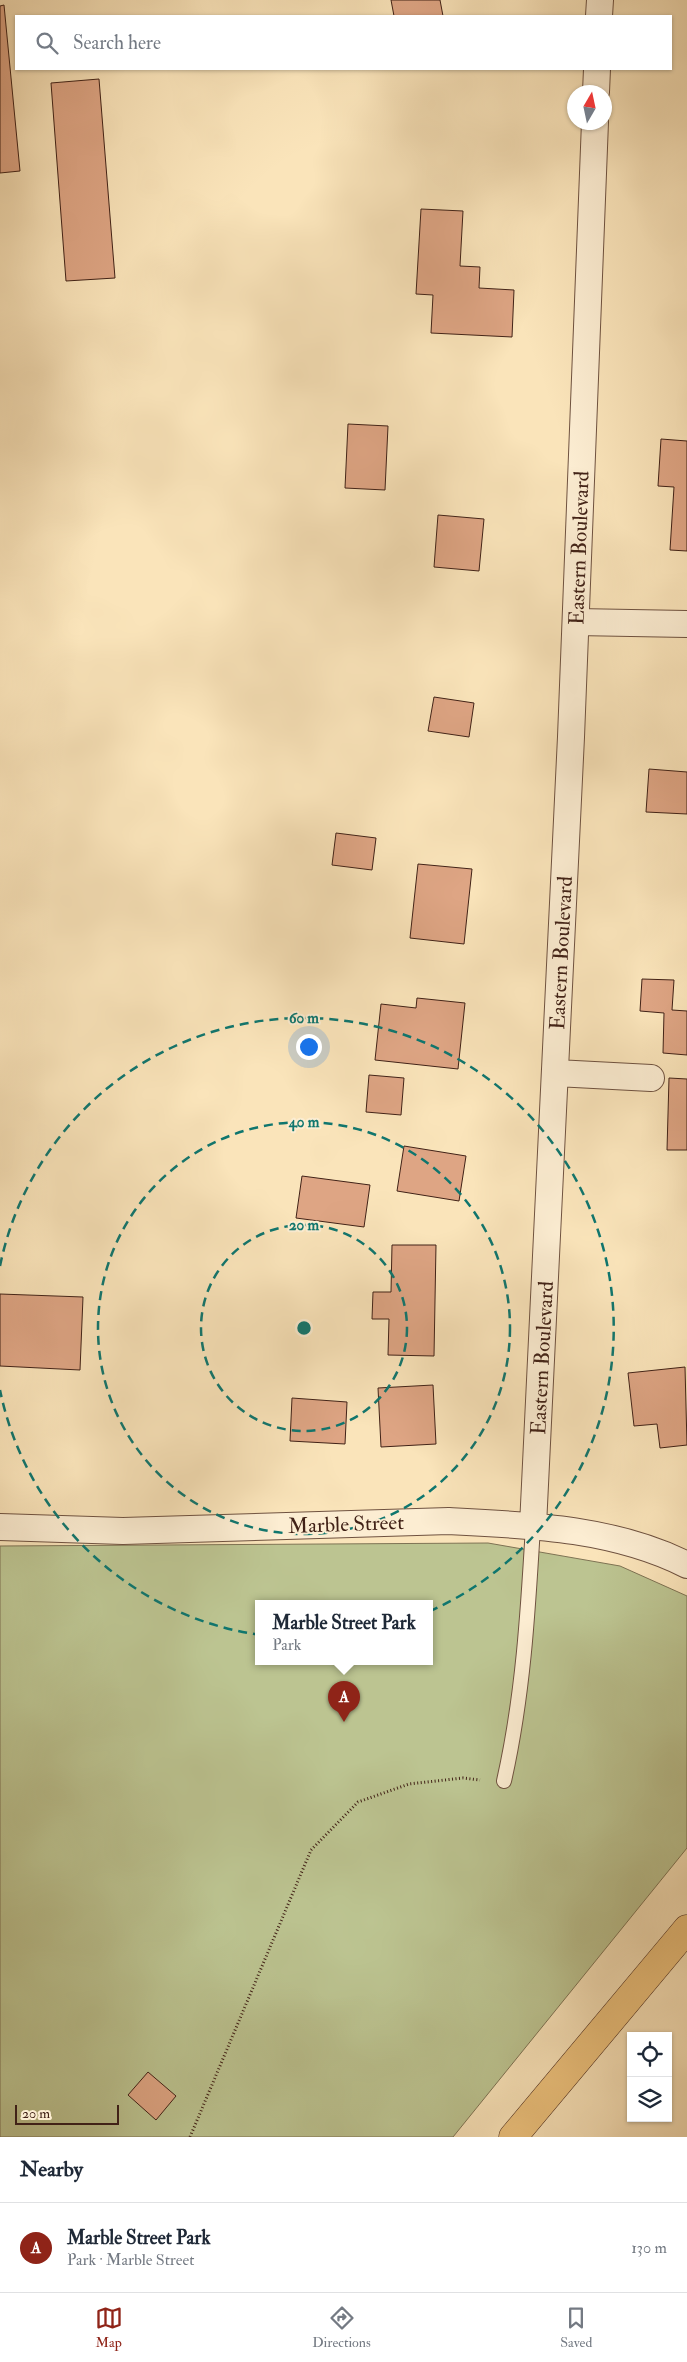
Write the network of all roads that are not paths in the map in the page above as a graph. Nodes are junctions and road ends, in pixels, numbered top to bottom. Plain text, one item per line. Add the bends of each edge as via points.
1 (600, 0) edge
2 (599, 15) edge
3 (597, 70) edge
4 (596, 85) edge
5 (595, 130) edge
6 (576, 622) junction
7 (687, 624) edge
8 (556, 1073) junction
9 (651, 1078) dead end
10 (533, 1526) junction
11 (0, 1527) edge
12 (687, 1565) edge
13 (504, 1782) road end
14 (687, 1929) edge
15 (513, 2137) edge

1 - 2 street
3 - 4 street
5 - 6 street, Eastern Boulevard
6 - 7 street
6 - 8 street, Eastern Boulevard
8 - 9 street
8 - 10 street, Eastern Boulevard
10 - 11 street, Marble Street via 448,1521 123,1531
10 - 12 street, Marble Street via 603,1535
10 - 13 lane, Eastern Boulevard via 525,1651
14 - 15 main road

